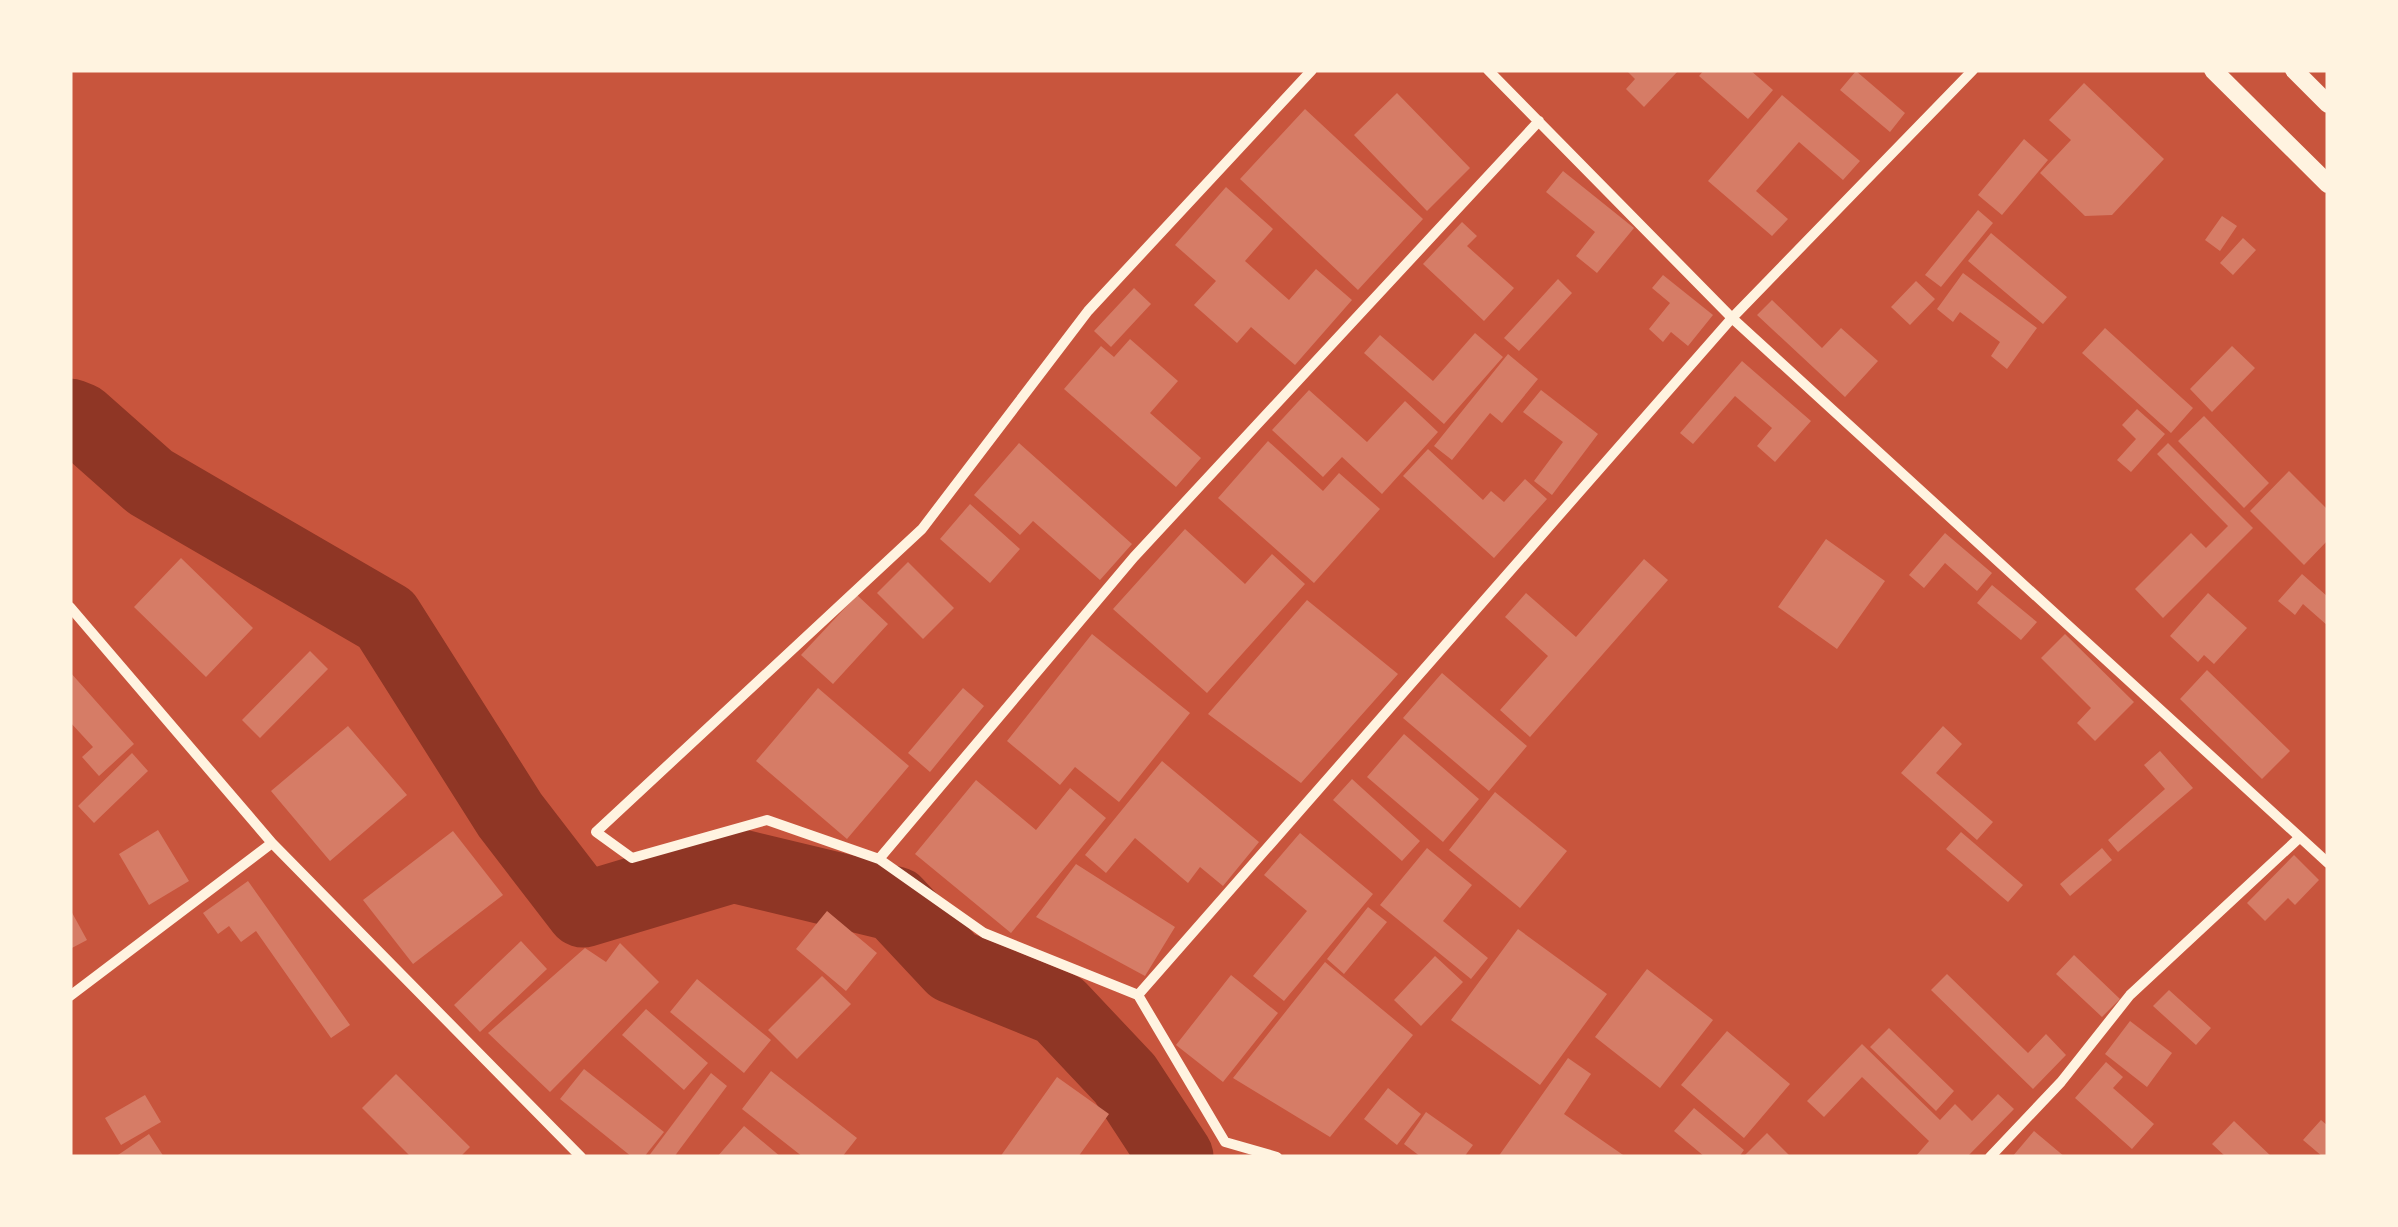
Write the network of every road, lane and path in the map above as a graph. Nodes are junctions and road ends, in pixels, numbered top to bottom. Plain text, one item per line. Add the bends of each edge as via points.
1 (1312, 70) edge
2 (1488, 70) edge
3 (1973, 70) edge
4 (2213, 70) edge
5 (2294, 70) edge
6 (2328, 104) edge
7 (1539, 122) junction
8 (2328, 184) edge
9 (1732, 318) junction
10 (70, 607) edge
11 (2300, 838) junction
12 (272, 843) junction
13 (879, 859) junction
14 (2328, 863) edge
15 (1138, 995) junction
16 (70, 996) edge
17 (581, 1157) edge
18 (1277, 1157) edge
19 (1990, 1157) edge

1 - 13 street via 1088,311 922,529 596,832 632,858 767,820
2 - 7 street
3 - 9 street
4 - 8 street
5 - 6 street
7 - 9 street
7 - 13 street via 1134,556
9 - 11 street
9 - 15 street
10 - 12 street
11 - 14 street
11 - 19 street via 2130,995
12 - 16 street
12 - 17 street
13 - 15 street via 984,933
15 - 18 street via 1225,1142

